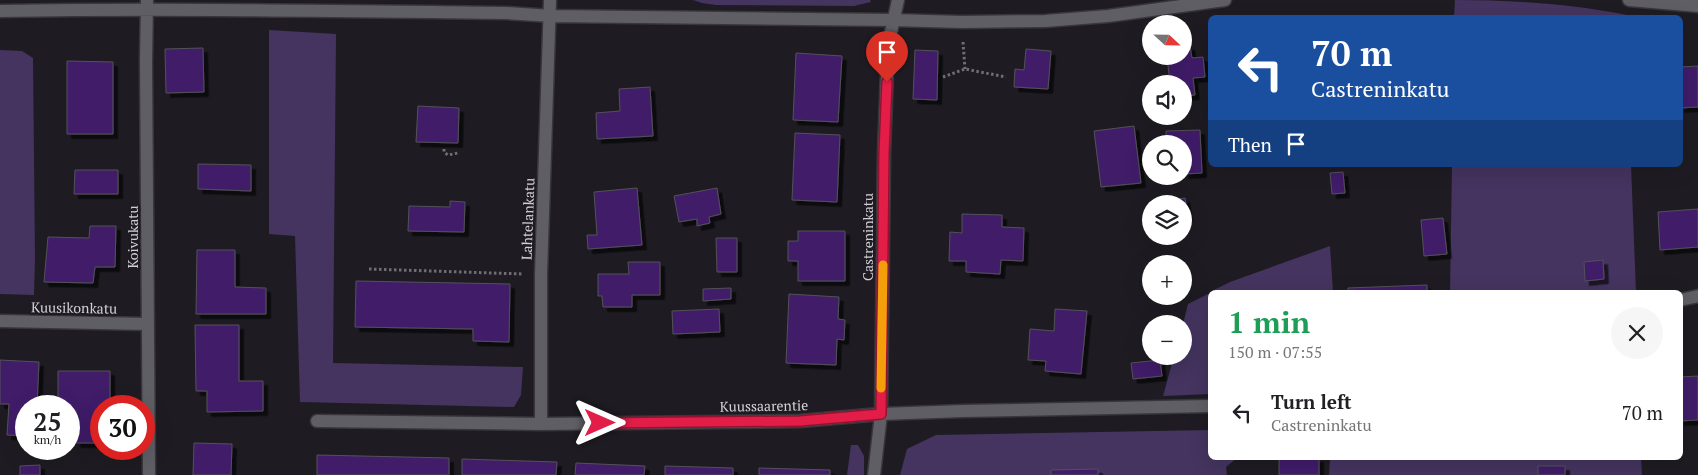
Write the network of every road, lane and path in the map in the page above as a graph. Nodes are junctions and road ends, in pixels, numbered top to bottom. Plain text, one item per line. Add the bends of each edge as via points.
1 (550, 0) edge
2 (898, 0) edge
3 (1225, 0) edge
4 (1629, 0) edge
5 (147, 5) edge
6 (1698, 6) edge
7 (0, 11) edge
8 (551, 16) junction
9 (893, 20) junction
10 (962, 22) junction
11 (965, 69) junction
12 (942, 77) dead end
13 (1006, 77) dead end
14 (444, 149) dead end
15 (458, 153) dead end
16 (369, 269) dead end
17 (541, 274) junction
18 (1698, 296) edge
19 (1683, 299) edge
20 (0, 321) edge
21 (148, 324) junction
22 (1208, 406) edge
23 (881, 414) junction
24 (318, 421) dead end
25 (541, 424) junction
26 (149, 474) edge
27 (874, 475) edge

1 - 8 street, Lahtelankatu
2 - 9 street, Castreninkatu
3 - 10 street via 1108,16
4 - 6 street
5 - 7 street
5 - 8 street
5 - 21 street, Koivukatu
8 - 9 street
8 - 17 street, Lahtelankatu
9 - 10 street
9 - 23 street, Castreninkatu via 888,46 884,153
10 - 11 path
11 - 12 path
11 - 13 path
14 - 15 path via 448,155
16 - 17 path
17 - 25 street, Lahtelankatu
18 - 19 street
20 - 21 street, Kuusikonkatu
21 - 26 street, Koivukatu
22 - 23 street, Kuussaarentie
23 - 25 street, Kuussaarentie via 800,421
23 - 27 street, Castreninkatu
24 - 25 street, Kuussaarentie

